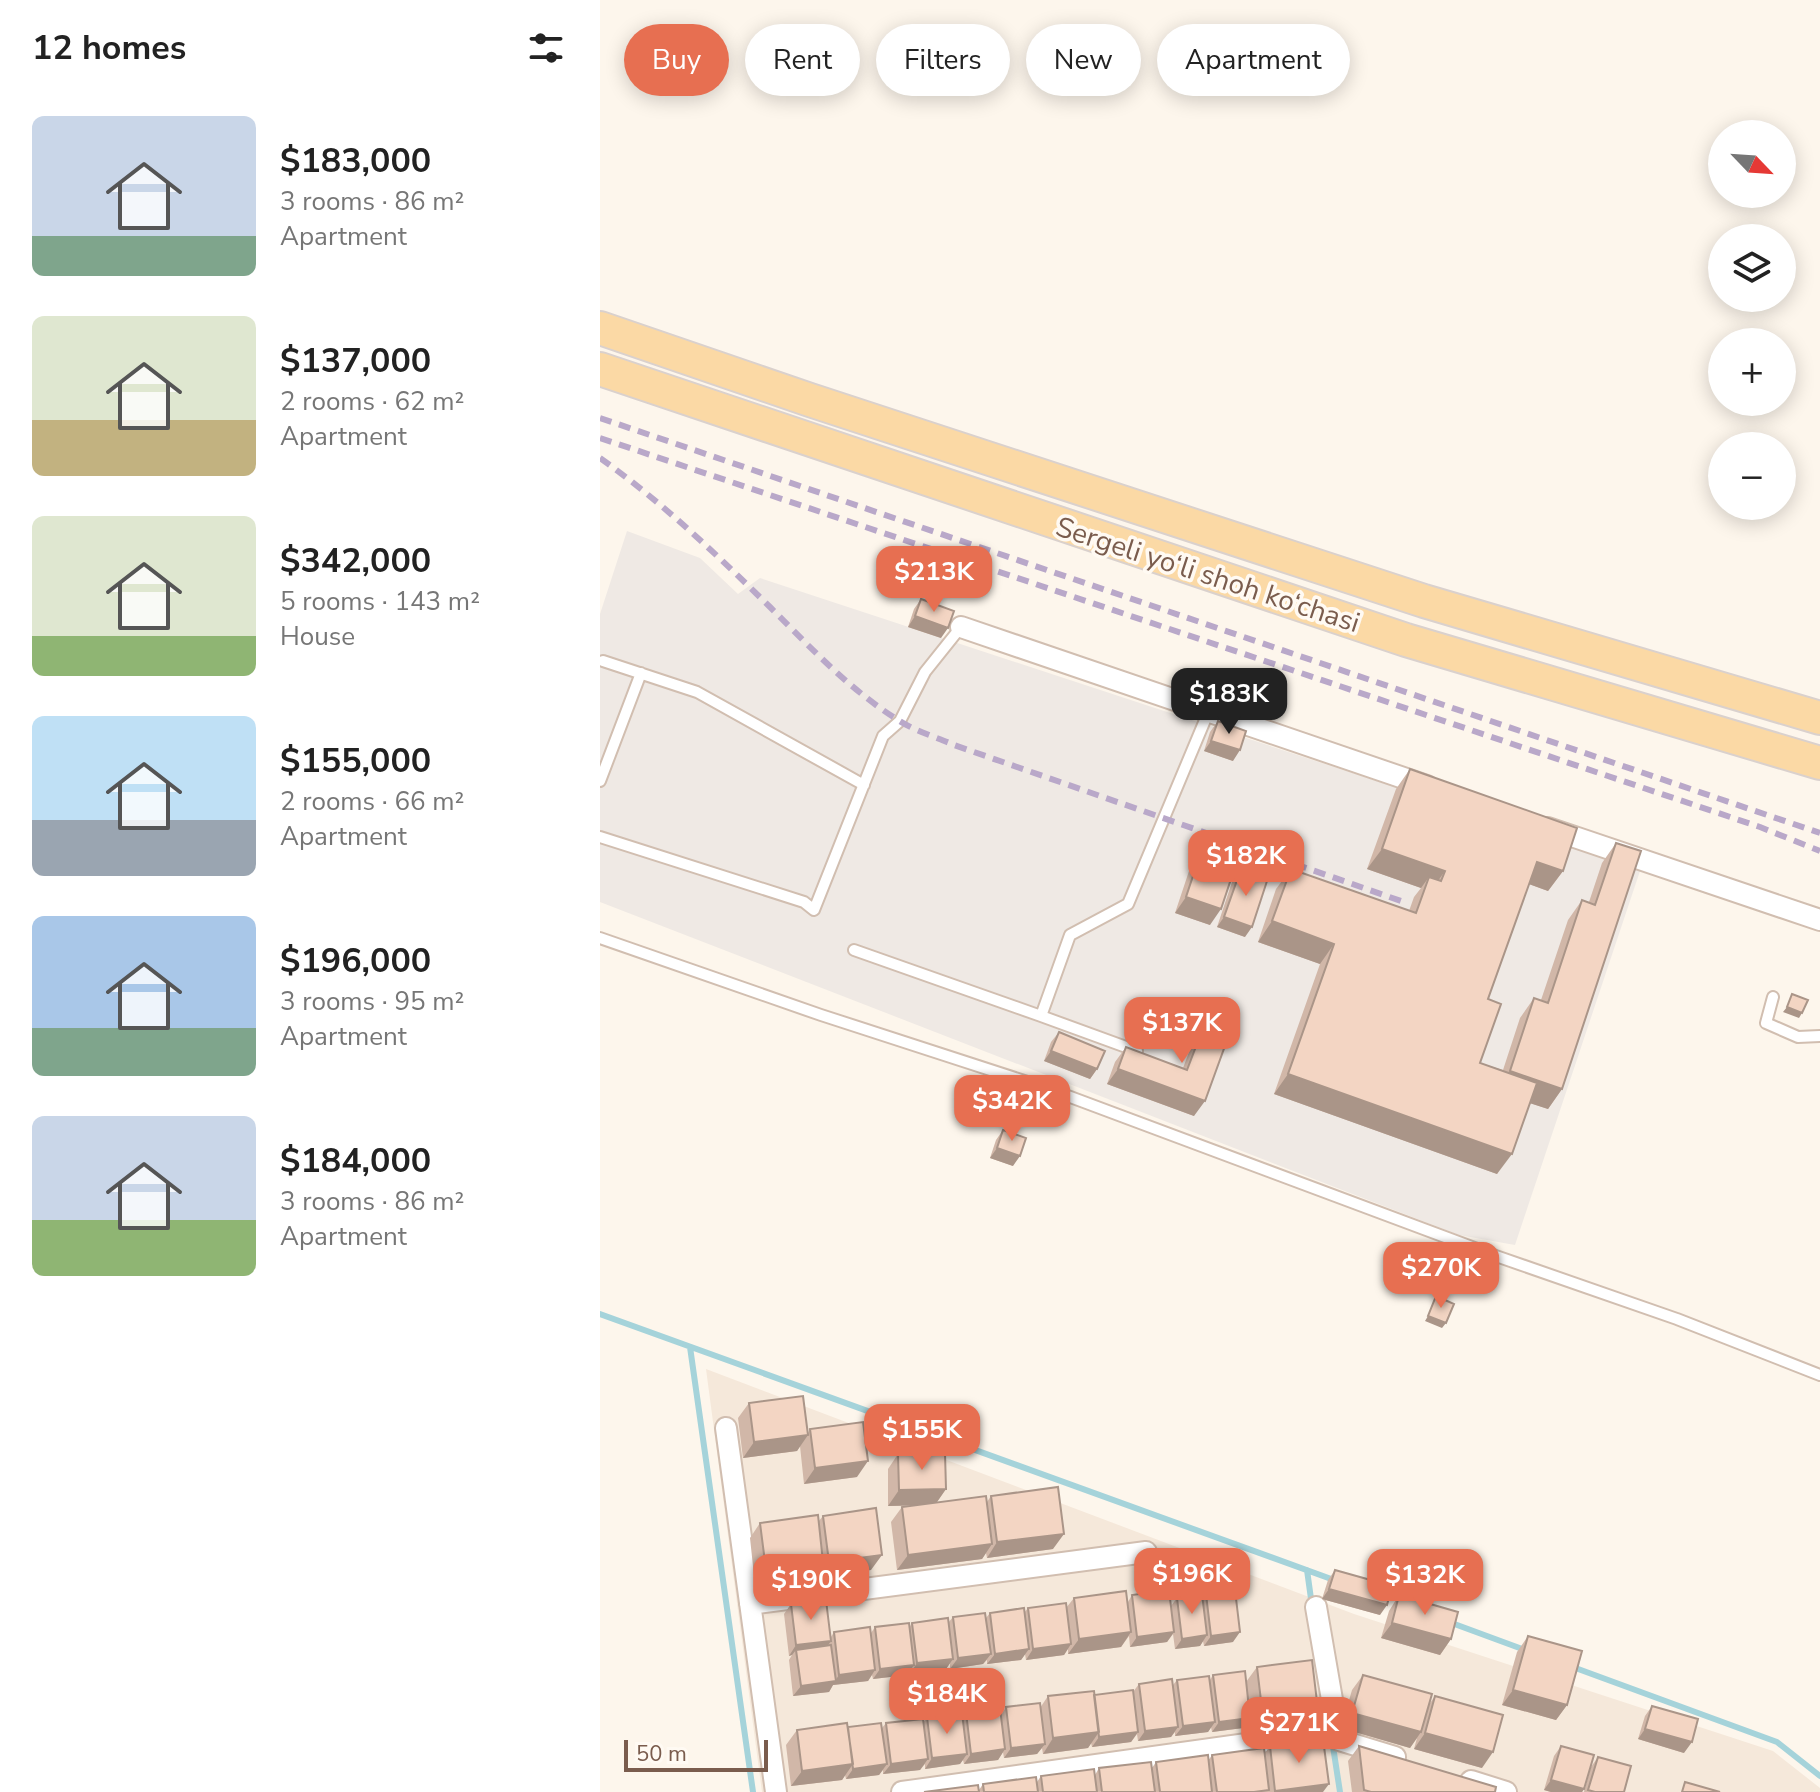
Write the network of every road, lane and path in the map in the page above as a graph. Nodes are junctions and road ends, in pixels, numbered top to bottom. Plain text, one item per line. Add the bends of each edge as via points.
1 (600, 328) edge
2 (600, 369) edge
3 (961, 627) joint
4 (603, 661) dead end
5 (641, 673) junction
6 (1208, 713) junction
7 (1820, 718) edge
8 (1820, 763) edge
9 (600, 781) edge
10 (864, 785) junction
11 (1445, 792) edge
12 (1535, 823) edge
13 (600, 837) edge
14 (1820, 920) edge
15 (600, 938) edge
16 (854, 950) dead end
17 (1773, 997) dead end
18 (1041, 1016) junction
19 (1820, 1036) edge
20 (1144, 1054) edge
21 (1820, 1375) edge
22 (726, 1428) dead end
23 (1146, 1552) dead end
24 (750, 1604) junction
25 (1316, 1607) dead end
26 (1304, 1736) dead end
27 (1415, 1763) edge
28 (1445, 1773) edge
29 (776, 1792) edge
30 (902, 1792) edge
31 (1506, 1792) edge

1 - 7 main road, Sergeli yo‘li shoh ko‘chasi via 1424,601
2 - 8 main road, Sergeli yo‘li shoh ko‘chasi via 1406,640
3 - 6 street
3 - 10 lane via 925,672 900,721 883,736
4 - 5 lane
5 - 9 lane
5 - 10 lane via 697,692
6 - 11 street
6 - 18 lane via 1128,904 1070,935
10 - 13 lane via 814,910 804,902
12 - 14 street
15 - 21 lane via 1049,1089
16 - 18 lane
17 - 19 lane via 1766,1023 1798,1037
18 - 20 lane
22 - 24 street
23 - 24 street
24 - 29 street
25 - 27 street via 1339,1740
26 - 30 street
28 - 31 street

